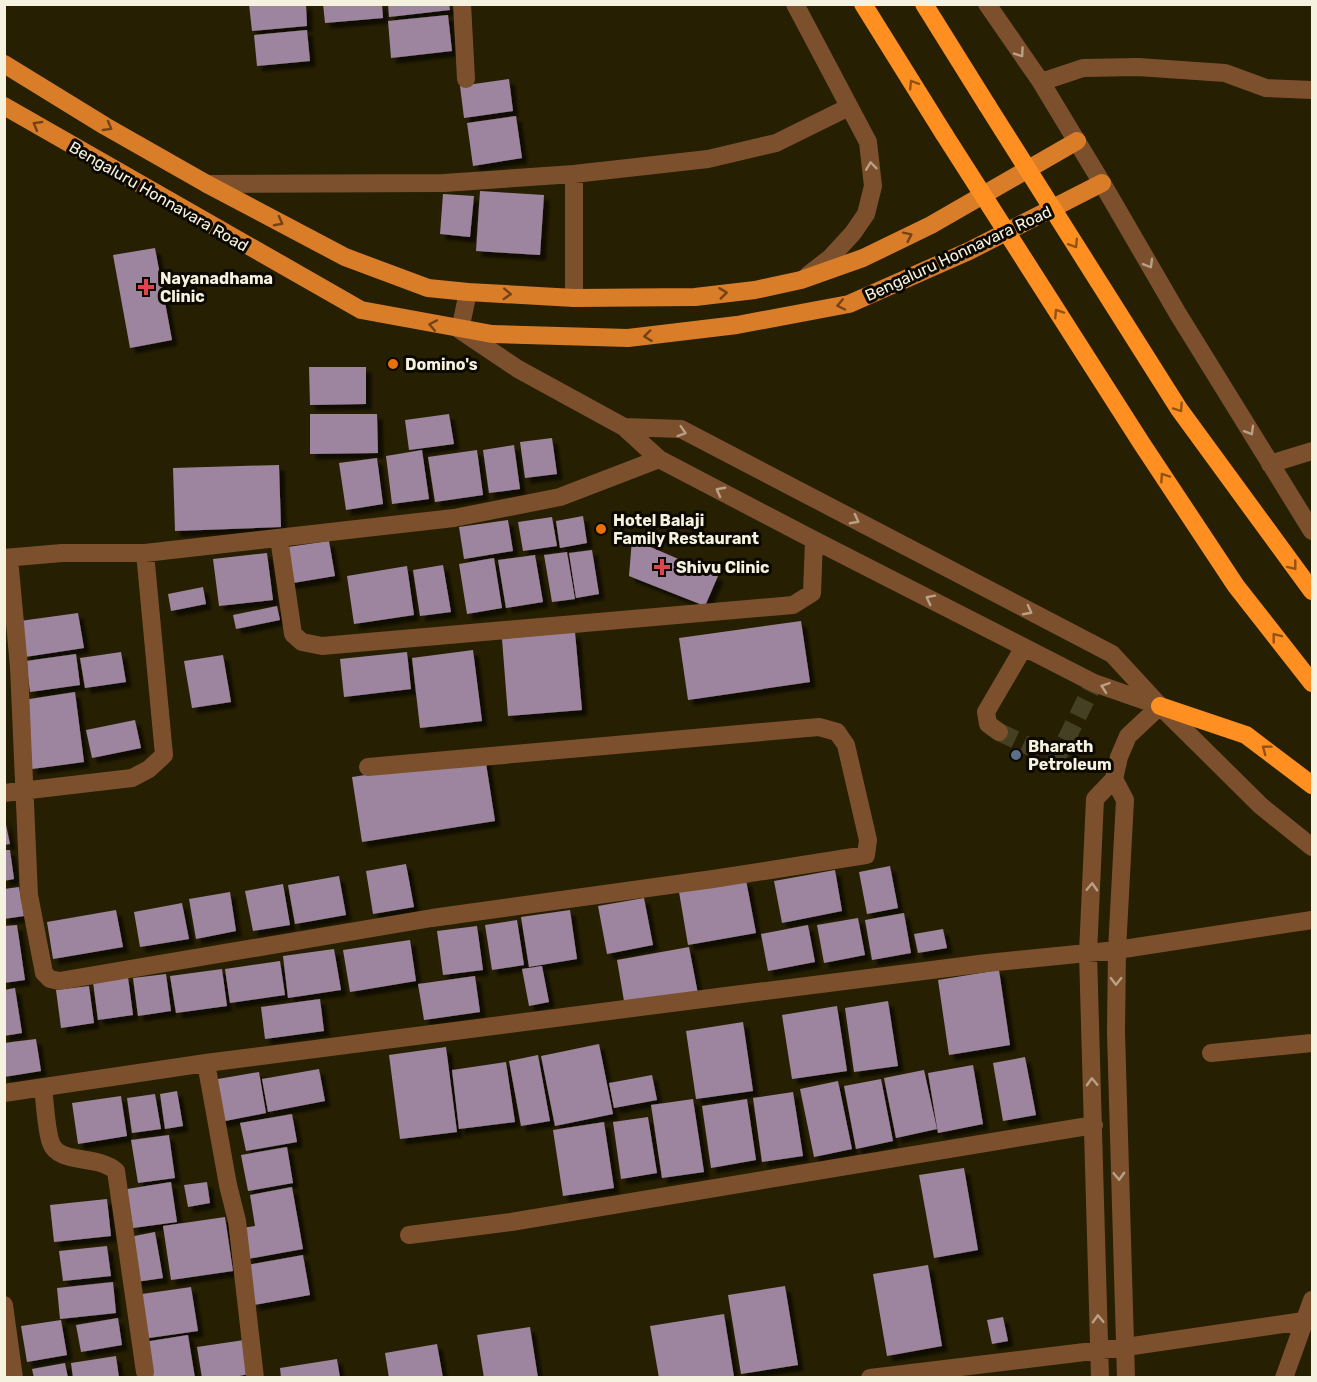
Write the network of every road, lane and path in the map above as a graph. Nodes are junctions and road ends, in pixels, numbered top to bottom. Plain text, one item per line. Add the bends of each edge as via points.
1 (462, 4) edge
2 (795, 4) edge
3 (863, 4) edge
4 (924, 4) edge
5 (987, 4) edge
6 (4, 64) edge
7 (466, 79) dead end
8 (1041, 82) junction
9 (1312, 90) edge
10 (4, 106) edge
11 (849, 106) junction
12 (1077, 141) junction
13 (574, 174) junction
14 (1102, 183) junction
15 (207, 184) junction
16 (801, 280) junction
17 (468, 292) junction
18 (574, 298) junction
19 (460, 330) junction
20 (624, 427) junction
21 (1312, 451) edge
22 (659, 459) junction
23 (1270, 464) junction
24 (1312, 531) edge
25 (279, 538) junction
26 (814, 540) junction
27 (145, 553) junction
28 (7, 558) edge
29 (1312, 591) edge
30 (1024, 647) junction
31 (1312, 682) edge
32 (1160, 706) junction
33 (999, 732) tunnel mouth
34 (368, 767) dead end
35 (1114, 779) junction
36 (1312, 784) edge
37 (24, 790) junction
38 (4, 793) edge
39 (1312, 847) edge
40 (1312, 920) edge
41 (1117, 950) junction
42 (1088, 953) junction
43 (1312, 1043) edge
44 (1211, 1053) dead end
45 (206, 1063) junction
46 (43, 1087) junction
47 (4, 1093) edge
48 (1094, 1125) junction
49 (410, 1234) dead end
50 (1312, 1300) edge
51 (4, 1305) edge
52 (1304, 1321) junction
53 (1126, 1347) junction
54 (1099, 1350) junction
55 (145, 1372) dead end
56 (14, 1377) edge
57 (255, 1377) edge
58 (870, 1377) edge
59 (1100, 1377) edge
60 (1126, 1377) edge
61 (1284, 1377) edge

1 - 7 street
2 - 11 street
31 -> 3 highway, bridge via 1236,586 1161,473
4 -> 29 highway, bridge via 1179,409
5 -> 8 street
6 -> 15 main road, Bengaluru Honnavara Road
8 - 9 street via 1083,68 1138,67 1225,73 1266,88
8 - 12 street
19 -> 10 main road, Bengaluru Honnavara Road via 360,310
11 - 13 street via 776,143 708,159
16 -> 11 street via 831,258 866,214 873,186 868,142
12 - 14 street
16 -> 12 main road, Bengaluru Honnavara Road via 863,258 931,225
13 - 15 street via 444,183
13 - 18 street
14 -> 19 main road, Bengaluru Honnavara Road via 969,251 849,304 738,325 628,338
14 -> 23 street
15 -> 17 main road, Bengaluru Honnavara Road via 345,257 428,288
18 -> 16 main road, Bengaluru Honnavara Road via 695,297
17 -> 18 main road, Bengaluru Honnavara Road
17 - 19 street
19 - 20 street via 518,369
20 - 22 street
20 -> 32 street via 681,429 1112,654
21 - 23 street
22 - 25 street via 560,497 454,518
26 -> 22 street
23 - 24 street
25 - 26 street via 293,634 302,642 322,646 793,605 812,593
25 - 27 street
30 -> 26 street
27 - 28 street via 62,553
27 - 37 street via 164,755 149,770 132,778
28 - 37 street via 19,667
32 -> 30 street via 1094,683
30 - 33 street via 986,712 988,724
32 - 35 street via 1128,736
36 -> 32 highway via 1246,735
32 - 39 street via 1261,806
34 - 37 street via 819,727 837,732 846,745 868,850 867,855 432,918 59,981 44,973 29,895
35 - 41 street via 1125,800
42 -> 35 street via 1095,798
37 - 38 street
40 - 41 street
41 - 42 street
41 -> 53 street
42 - 45 street
48 -> 42 street
43 - 44 street
45 - 46 street
45 - 57 street via 237,1221
46 - 47 street
46 - 55 street via 51,1143 57,1153 108,1164 116,1171
48 - 49 street via 511,1222
54 -> 48 street
50 - 52 street
51 - 56 street
52 - 53 street
52 - 61 street
53 - 54 street
53 - 60 street
54 - 58 street
54 - 59 street

